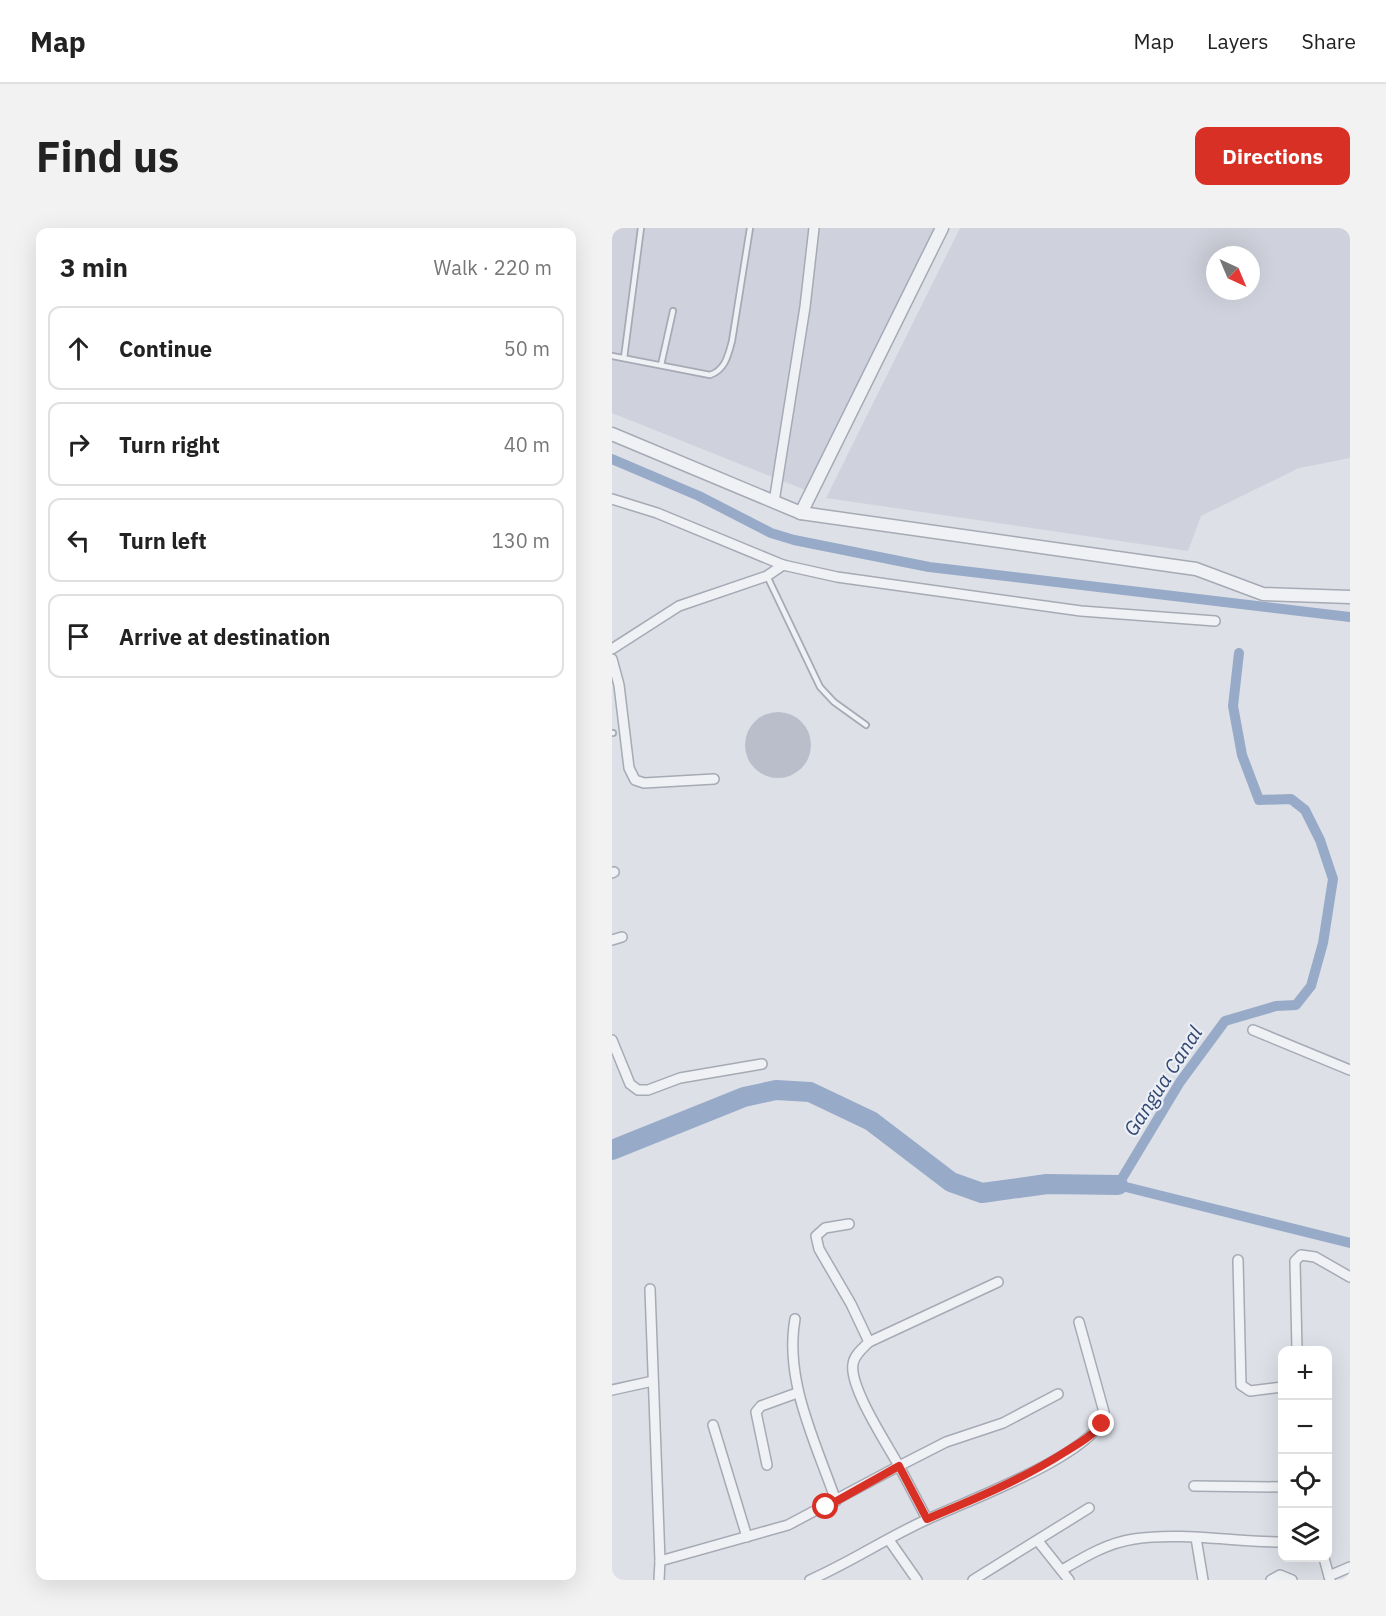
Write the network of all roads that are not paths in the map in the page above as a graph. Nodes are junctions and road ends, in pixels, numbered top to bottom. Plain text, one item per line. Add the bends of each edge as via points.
1 (641, 228) edge
2 (750, 228) edge
3 (814, 228) edge
4 (942, 228) edge
5 (673, 310) dead end
6 (612, 356) edge
7 (624, 358) junction
8 (661, 366) junction
9 (612, 434) edge
10 (612, 499) edge
11 (774, 502) junction
12 (801, 513) junction
13 (783, 566) junction
14 (766, 576) junction
15 (1350, 597) edge
16 (1215, 621) dead end
17 (612, 649) edge
18 (612, 659) edge
19 (866, 725) dead end
20 (714, 779) dead end
21 (1253, 1030) dead end
22 (612, 1040) edge
23 (762, 1064) dead end
24 (1350, 1070) edge
25 (849, 1224) dead end
26 (1238, 1260) dead end
27 (1350, 1277) edge
28 (998, 1282) dead end
29 (650, 1289) dead end
30 (795, 1319) dead end
31 (1079, 1322) dead end
32 (869, 1342) junction
33 (1297, 1346) edge
34 (653, 1381) junction
35 (1278, 1388) edge
36 (612, 1390) edge
37 (797, 1393) junction
38 (1058, 1395) dead end
39 (713, 1425) dead end
40 (767, 1465) dead end
41 (899, 1466) junction
42 (1194, 1486) dead end
43 (1278, 1487) edge
44 (836, 1501) junction
45 (1089, 1508) dead end
46 (927, 1519) junction
47 (747, 1537) junction
48 (1196, 1538) junction
49 (889, 1540) junction
50 (1038, 1541) junction
51 (1278, 1542) edge
52 (660, 1561) junction
53 (1325, 1562) edge
54 (1350, 1567) edge
55 (1062, 1570) junction
56 (833, 1576) edge
57 (1330, 1578) edge
58 (659, 1580) edge
59 (810, 1580) edge
60 (917, 1580) edge
61 (973, 1580) edge
62 (1068, 1580) edge
63 (1203, 1580) edge
64 (1271, 1580) edge
65 (1292, 1580) edge

1 - 7 lane
2 - 8 lane via 732,341 724,366 710,375
3 - 11 street
4 - 12 street
5 - 8 lane
6 - 7 lane
7 - 8 lane
9 - 11 street
10 - 13 street via 657,513
11 - 12 street
12 - 15 street via 1196,570 1263,594
13 - 14 street
13 - 16 street via 1081,611
14 - 17 street via 679,606
14 - 19 lane via 820,687
18 - 20 street via 629,768 635,780 644,783
21 - 24 street
22 - 23 street via 630,1084 638,1090 680,1078
25 - 32 street via 825,1228 816,1236 819,1249
26 - 35 street via 1241,1385 1250,1391
27 - 33 street via 1315,1257 1301,1255 1295,1261
28 - 32 street
29 - 34 street
30 - 37 street via 791,1340
31 - 46 street via 1104,1412 1102,1424 1037,1470
32 - 41 street via 854,1358 853,1375
34 - 36 street
34 - 52 street
37 - 40 street via 761,1406 756,1412
37 - 44 street
38 - 41 street via 1003,1423 946,1442
39 - 47 street
41 - 44 street
41 - 46 street
42 - 43 street
44 - 47 street via 788,1525
45 - 50 street
46 - 49 street
47 - 52 street
48 - 51 street
48 - 55 street via 1133,1539 1092,1552
48 - 63 street
49 - 56 street
49 - 60 street
50 - 55 street
50 - 61 street
52 - 58 street
53 - 57 street
54 - 57 street
55 - 62 street
56 - 59 street
64 - 65 street via 1280,1575

